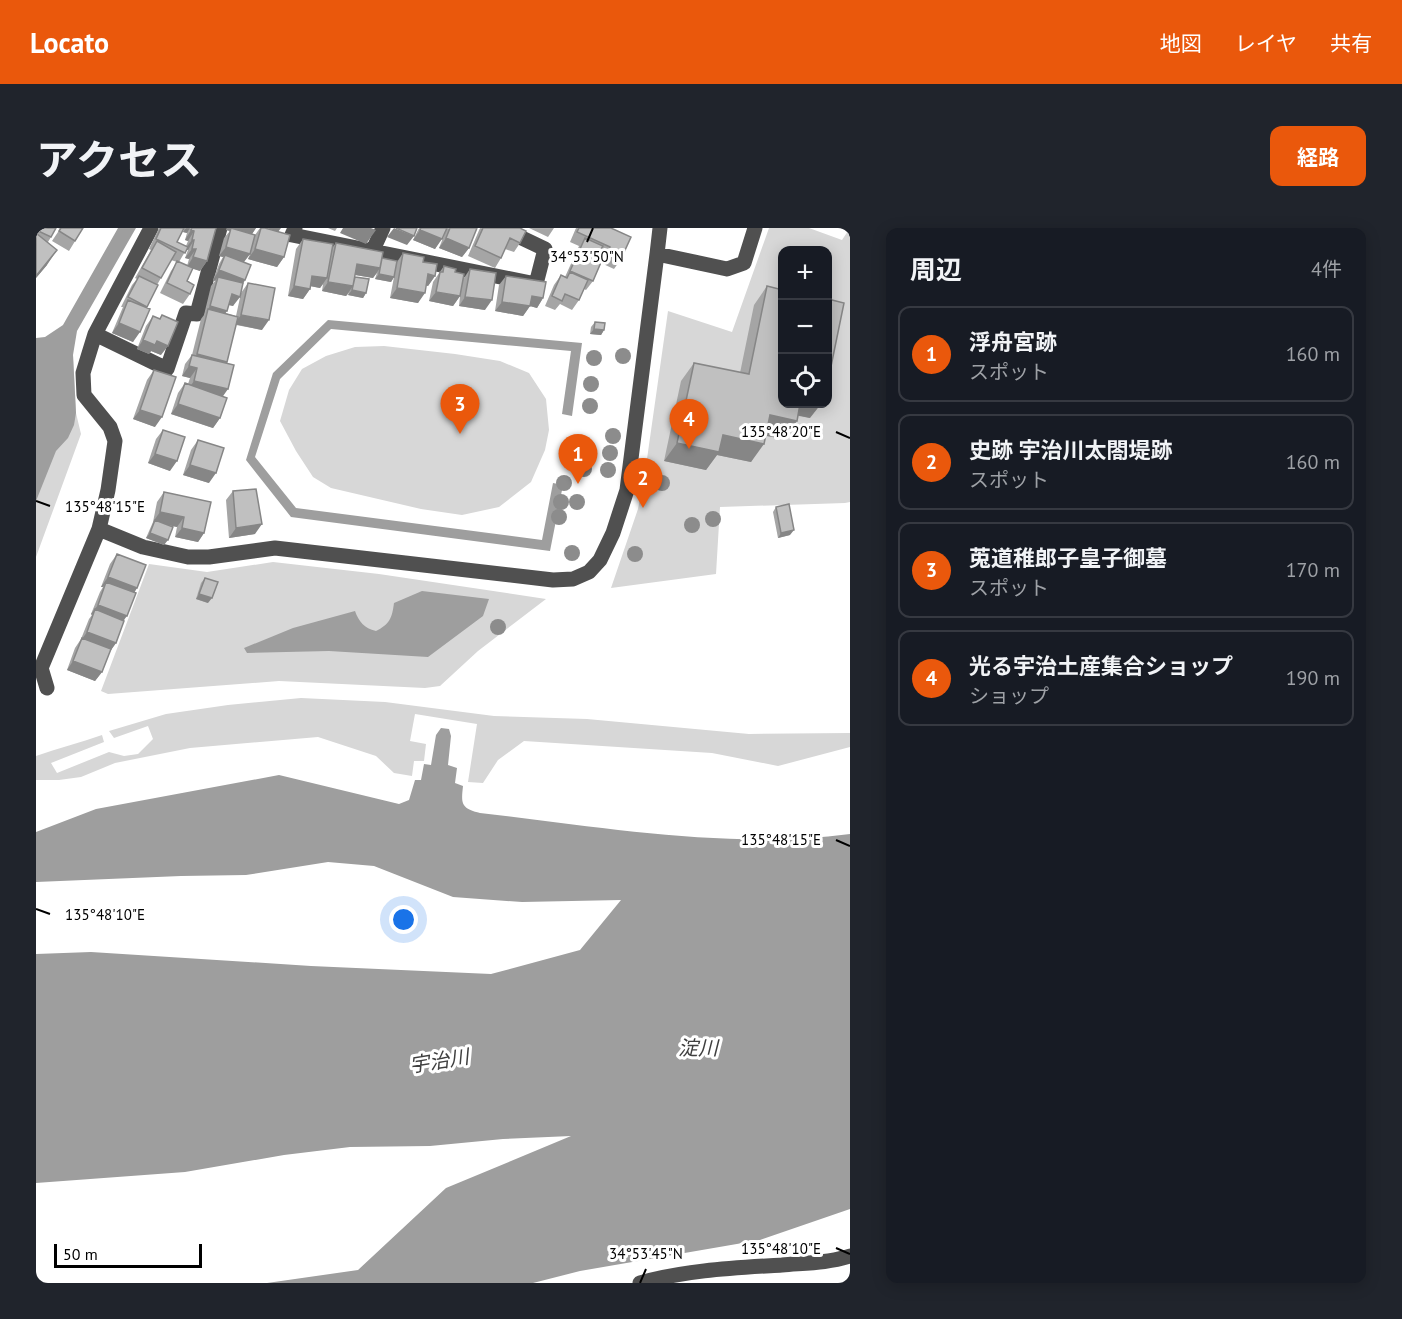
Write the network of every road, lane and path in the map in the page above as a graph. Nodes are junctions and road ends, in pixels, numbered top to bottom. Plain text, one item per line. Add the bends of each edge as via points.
1 (151, 228) edge
2 (220, 228) edge
3 (296, 228) edge
4 (383, 228) edge
5 (501, 228) edge
6 (660, 228) edge
7 (755, 228) edge
8 (373, 250) junction
9 (657, 254) junction
10 (95, 334) junction
11 (99, 529) junction
12 (47, 688) dead end
13 (850, 1256) edge
14 (640, 1283) edge

1 - 10 street
2 - 10 street via 197,314 186,312 167,369
3 - 8 street via 292,235
4 - 8 street
5 - 8 street via 545,249 536,284
6 - 9 street
7 - 9 street via 744,263 727,269
9 - 11 street via 627,490 613,533 600,560 589,572 573,579 553,580 275,548 188,557 143,547
10 - 11 street via 83,373 84,395 111,428 115,441
11 - 12 street via 41,668
13 - 14 street via 709,1270

